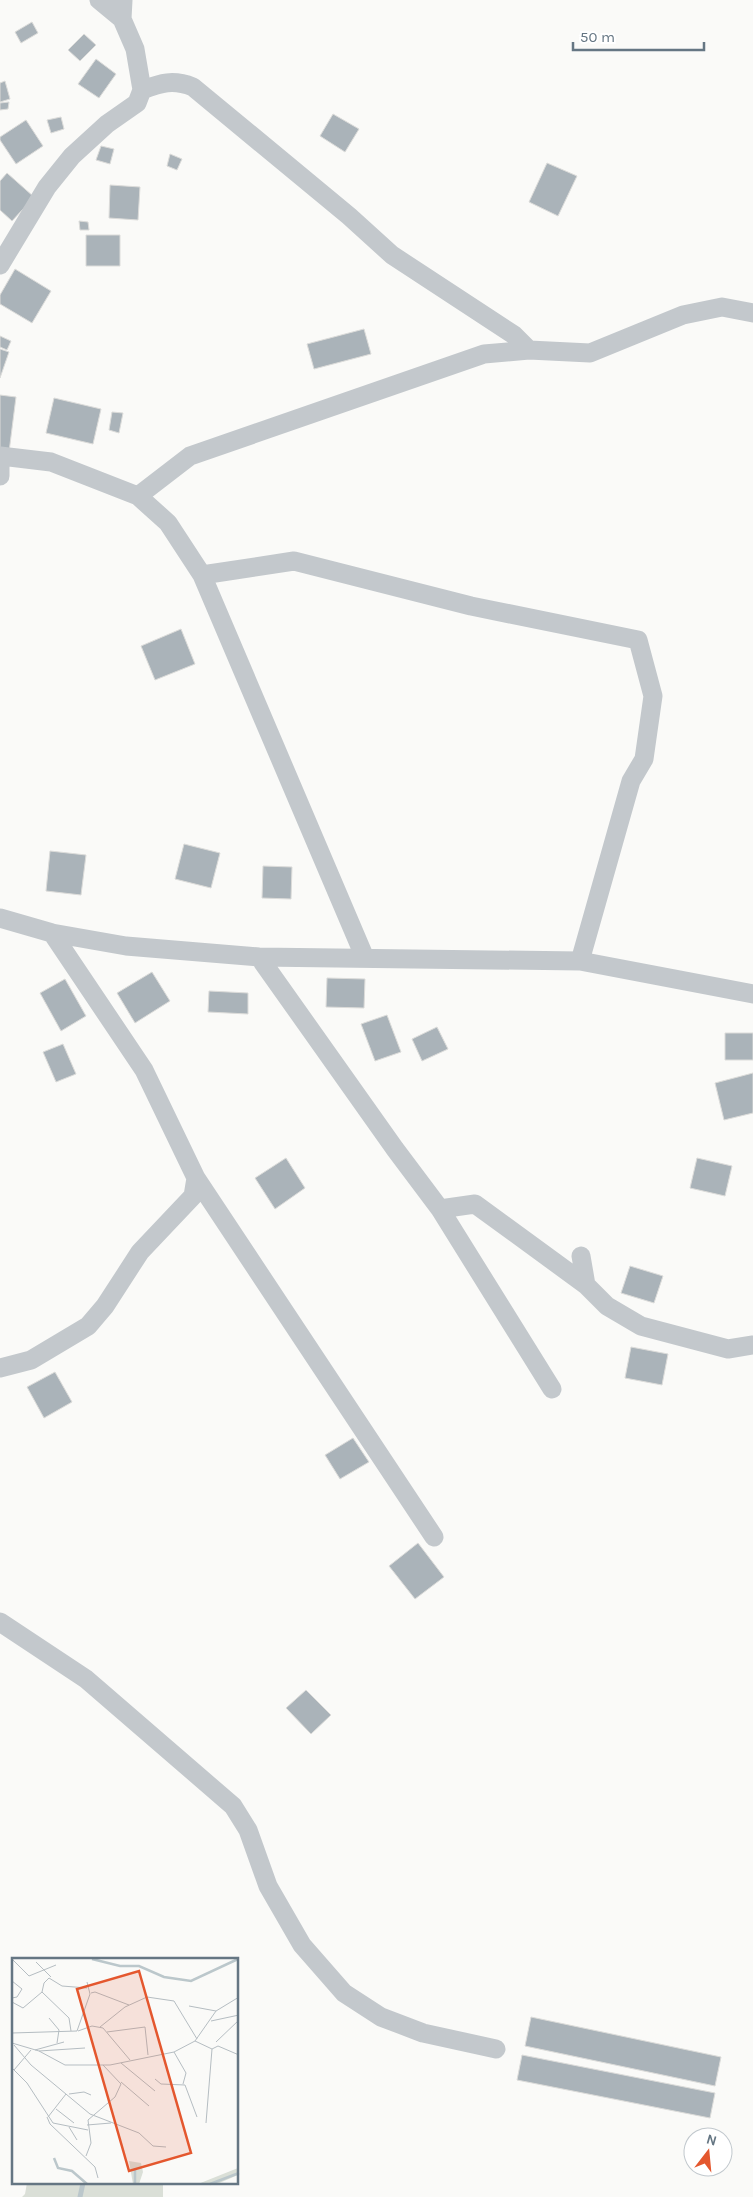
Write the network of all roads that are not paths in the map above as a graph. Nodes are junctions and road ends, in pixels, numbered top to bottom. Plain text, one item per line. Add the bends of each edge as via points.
1 (99, 0) edge
2 (123, 0) edge
3 (122, 19) junction
4 (142, 90) junction
5 (0, 265) edge
6 (753, 313) edge
7 (529, 350) junction
8 (0, 456) edge
9 (0, 476) edge
10 (138, 496) junction
11 (202, 575) junction
12 (0, 918) edge
13 (52, 933) junction
14 (259, 957) junction
15 (365, 958) junction
16 (580, 961) junction
17 (753, 994) edge
18 (196, 1178) junction
19 (440, 1209) junction
20 (580, 1256) dead end
21 (586, 1285) junction
22 (753, 1345) edge
23 (0, 1368) edge
24 (552, 1389) dead end
25 (434, 1537) dead end
26 (0, 1622) edge
27 (496, 2049) dead end

1 - 3 street
2 - 3 street
3 - 4 street via 135,49
4 - 5 street via 137,103 86,143 53,179
4 - 7 street via 165,82 180,82 193,87 392,255 514,335
6 - 7 street via 722,307 683,315 590,353
7 - 10 street via 484,354 190,456
8 - 9 street
8 - 10 street via 51,462
10 - 11 street via 168,523
11 - 15 street
11 - 16 street via 294,561 471,606 638,640 653,696 644,759 631,781
12 - 13 street
13 - 14 street via 126,946
13 - 18 street via 144,1070
14 - 15 street
14 - 19 street
15 - 16 street
16 - 17 street
18 - 23 street via 193,1196 140,1252 88,1326 31,1360
18 - 25 street
19 - 21 street via 475,1204
19 - 24 street
20 - 21 street
21 - 22 street via 607,1306 641,1326 728,1348
26 - 27 street via 86,1679 233,1806 248,1830 268,1886 302,1945 344,1993 381,2018 423,2034

